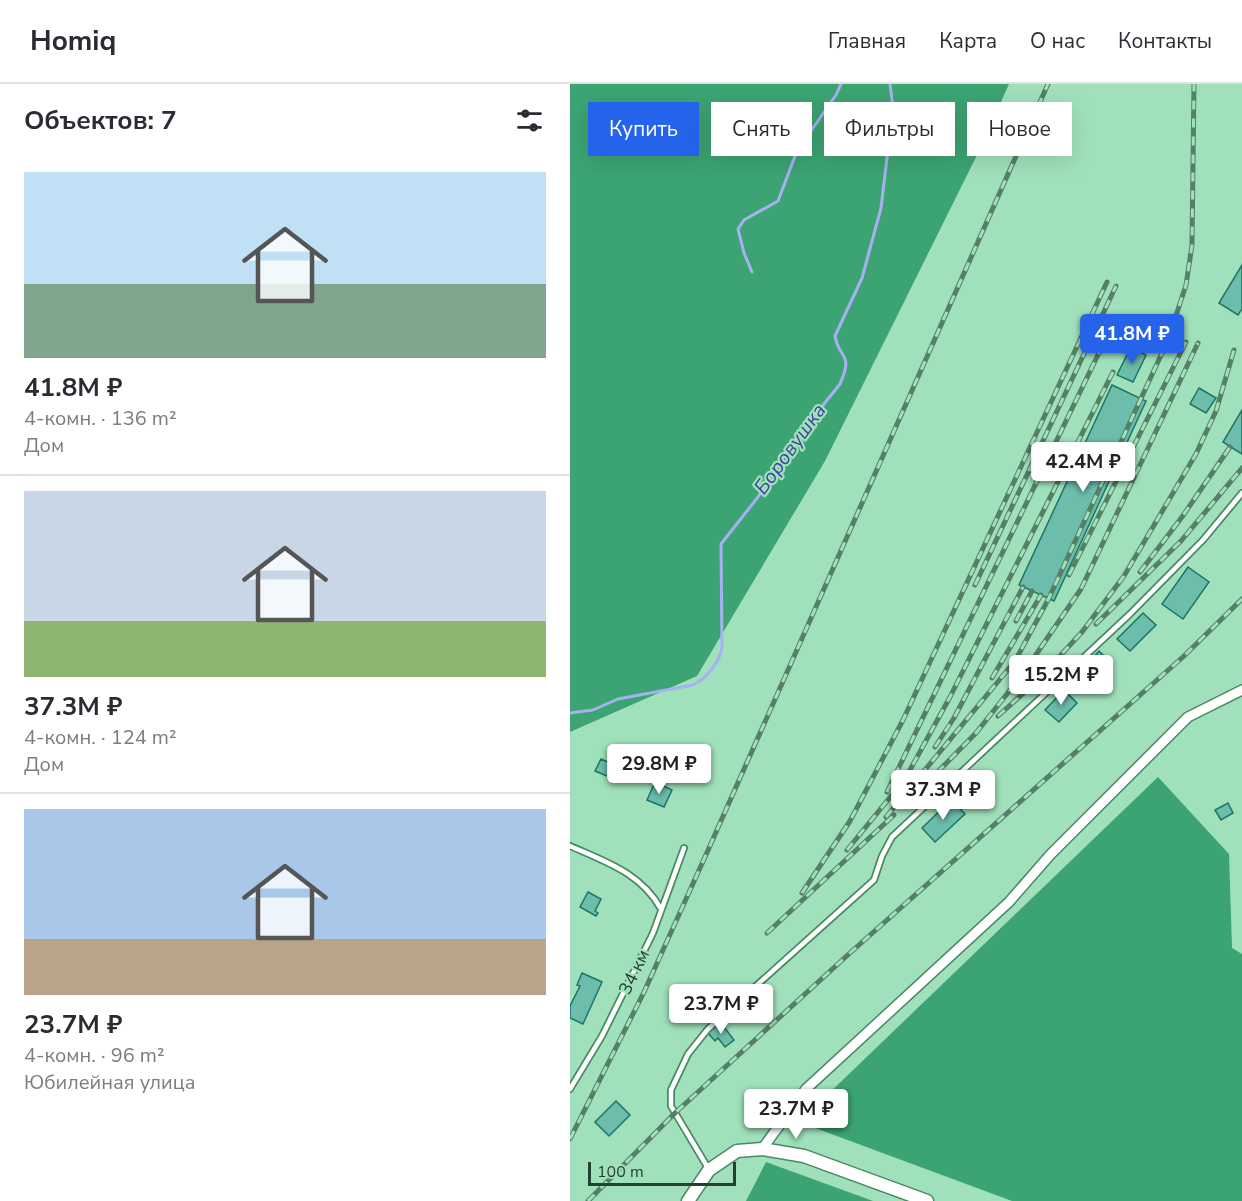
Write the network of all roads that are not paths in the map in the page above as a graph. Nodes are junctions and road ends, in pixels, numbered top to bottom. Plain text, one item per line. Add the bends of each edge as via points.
1 (1242, 493) edge
2 (1242, 690) edge
3 (570, 846) edge
4 (684, 848) dead end
5 (661, 909) junction
6 (570, 1089) edge
7 (762, 1149) junction
8 (710, 1170) junction
9 (688, 1201) edge
10 (927, 1201) edge

1 - 8 lane via 1203,540 1138,606 892,837 874,880 708,1029 688,1054 671,1090 671,1106
2 - 7 street via 1188,717 1050,855 1009,902 806,1089
3 - 5 lane via 643,883
4 - 5 lane, 34 км
5 - 6 lane, 34 км via 602,1036
7 - 8 main road via 737,1151
7 - 10 main road via 804,1156
8 - 9 main road

